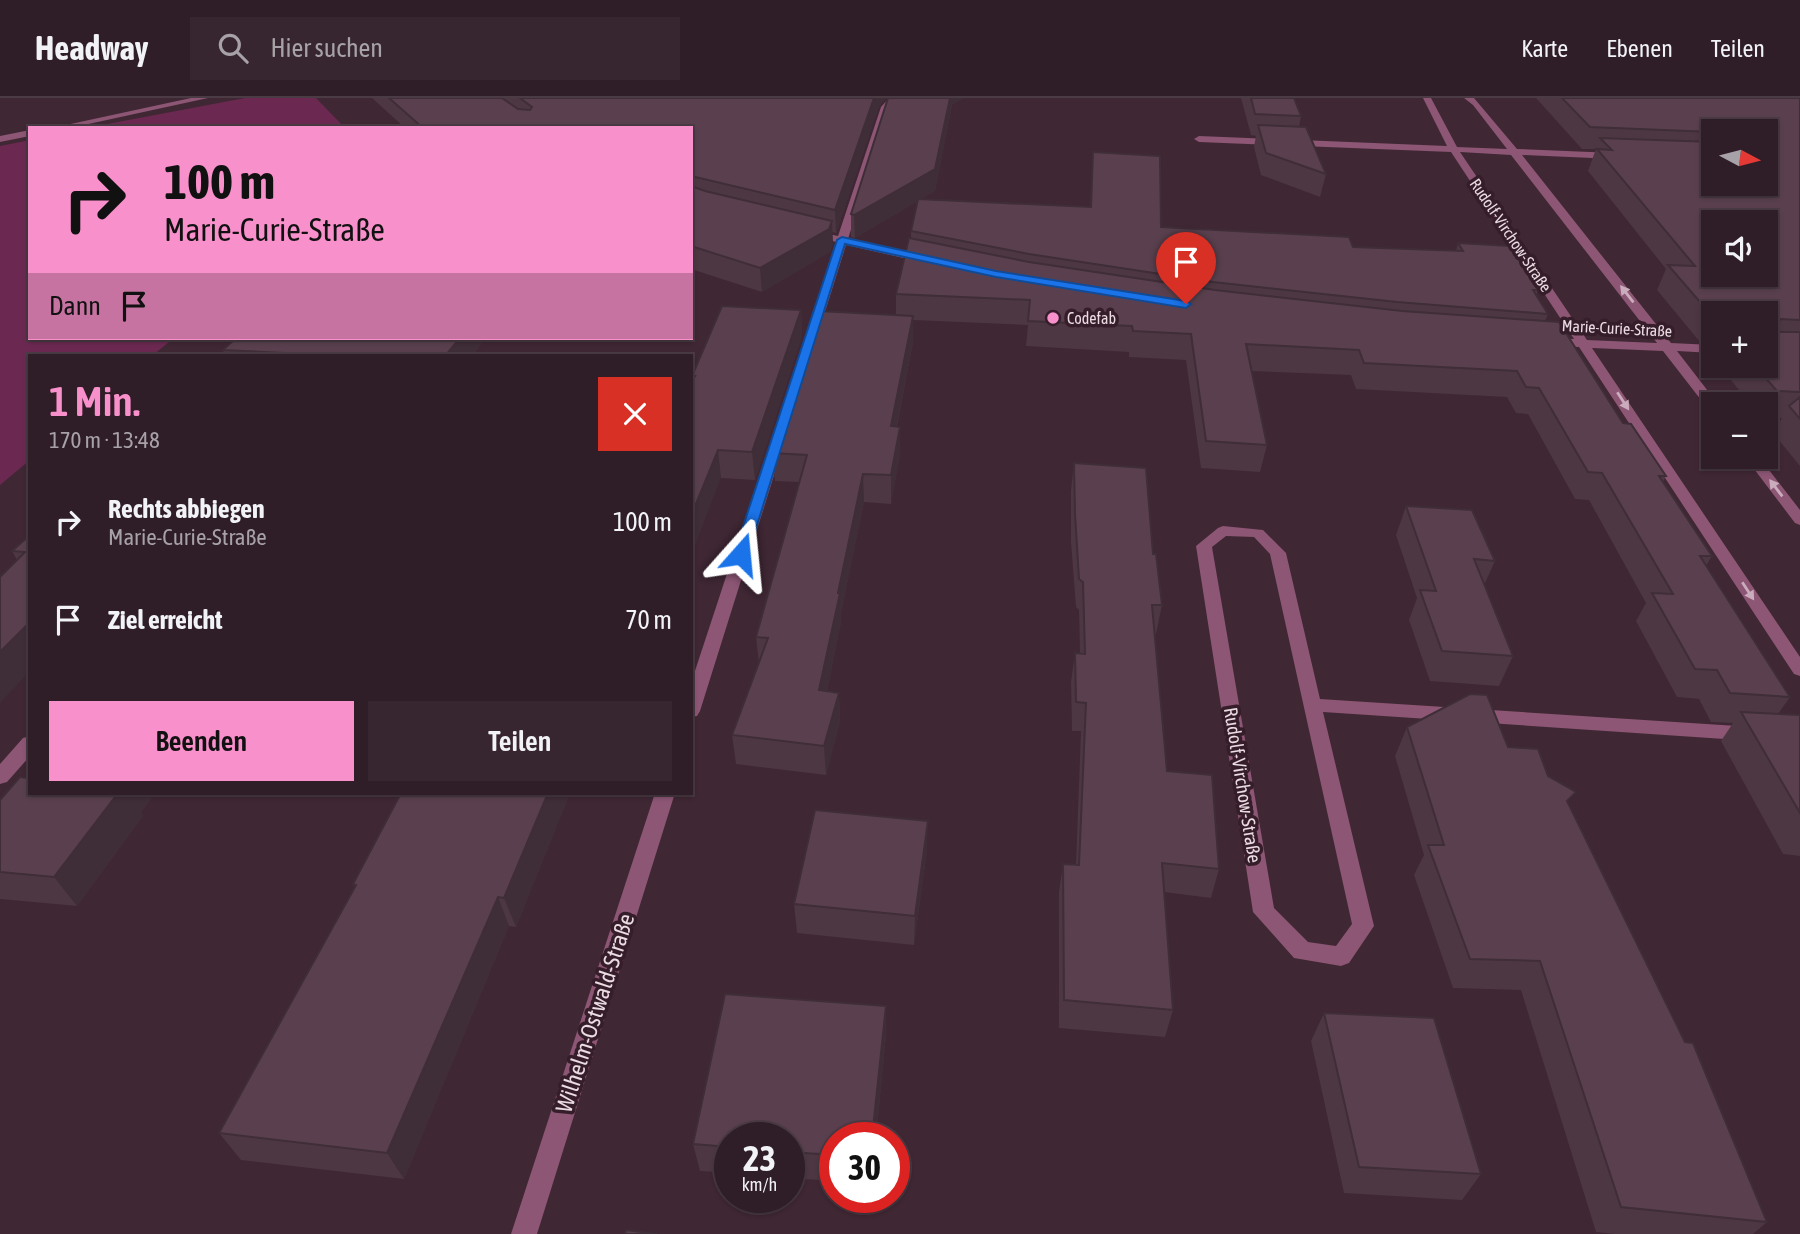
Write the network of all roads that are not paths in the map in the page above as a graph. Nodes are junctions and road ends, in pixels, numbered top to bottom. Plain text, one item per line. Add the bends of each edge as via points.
1 (204, 98) edge
2 (894, 98) edge
3 (1427, 98) edge
4 (1468, 98) edge
5 (66, 126) edge
6 (28, 133) edge
7 (0, 139) edge
8 (1199, 139) dead end
9 (1454, 150) junction
10 (1515, 152) junction
11 (1621, 156) edge
12 (792, 229) edge
13 (842, 240) junction
14 (943, 263) edge
15 (1533, 341) edge
16 (1585, 344) junction
17 (808, 345) edge
18 (1669, 348) junction
19 (1701, 349) edge
20 (1702, 392) edge
21 (783, 424) edge
22 (1761, 469) edge
23 (1800, 520) edge
24 (1800, 670) edge
25 (693, 705) edge
26 (1314, 705) junction
27 (1800, 737) edge
28 (28, 745) edge
29 (0, 777) edge
30 (664, 795) edge
31 (524, 1234) edge

1 - 5 street
2 - 13 street via 885,107
3 - 9 street, Rudolf-Virchow-Straße
4 - 10 street
6 - 7 street
8 - 9 street, Rudolf-Virchow-Straße
9 - 10 street, Rudolf-Virchow-Straße
9 - 16 street, Rudolf-Virchow-Straße
10 - 11 street, Rudolf-Virchow-Straße
18 -> 10 street
12 - 13 street
13 - 14 street
13 - 17 street
15 - 16 street, Marie-Curie-Straße
16 - 18 street, Marie-Curie-Straße
16 -> 24 street, Rudolf-Virchow-Straße
18 - 19 street, Marie-Curie-Straße
18 - 20 street
21 - 25 street
23 -> 22 street
26 - 26 street, Rudolf-Virchow-Straße via 1278,553 1258,533 1223,531 1204,546 1264,912 1301,951 1341,956 1363,926
26 - 27 street
28 - 29 street
30 - 31 street, Wilhelm-Ostwald-Straße

